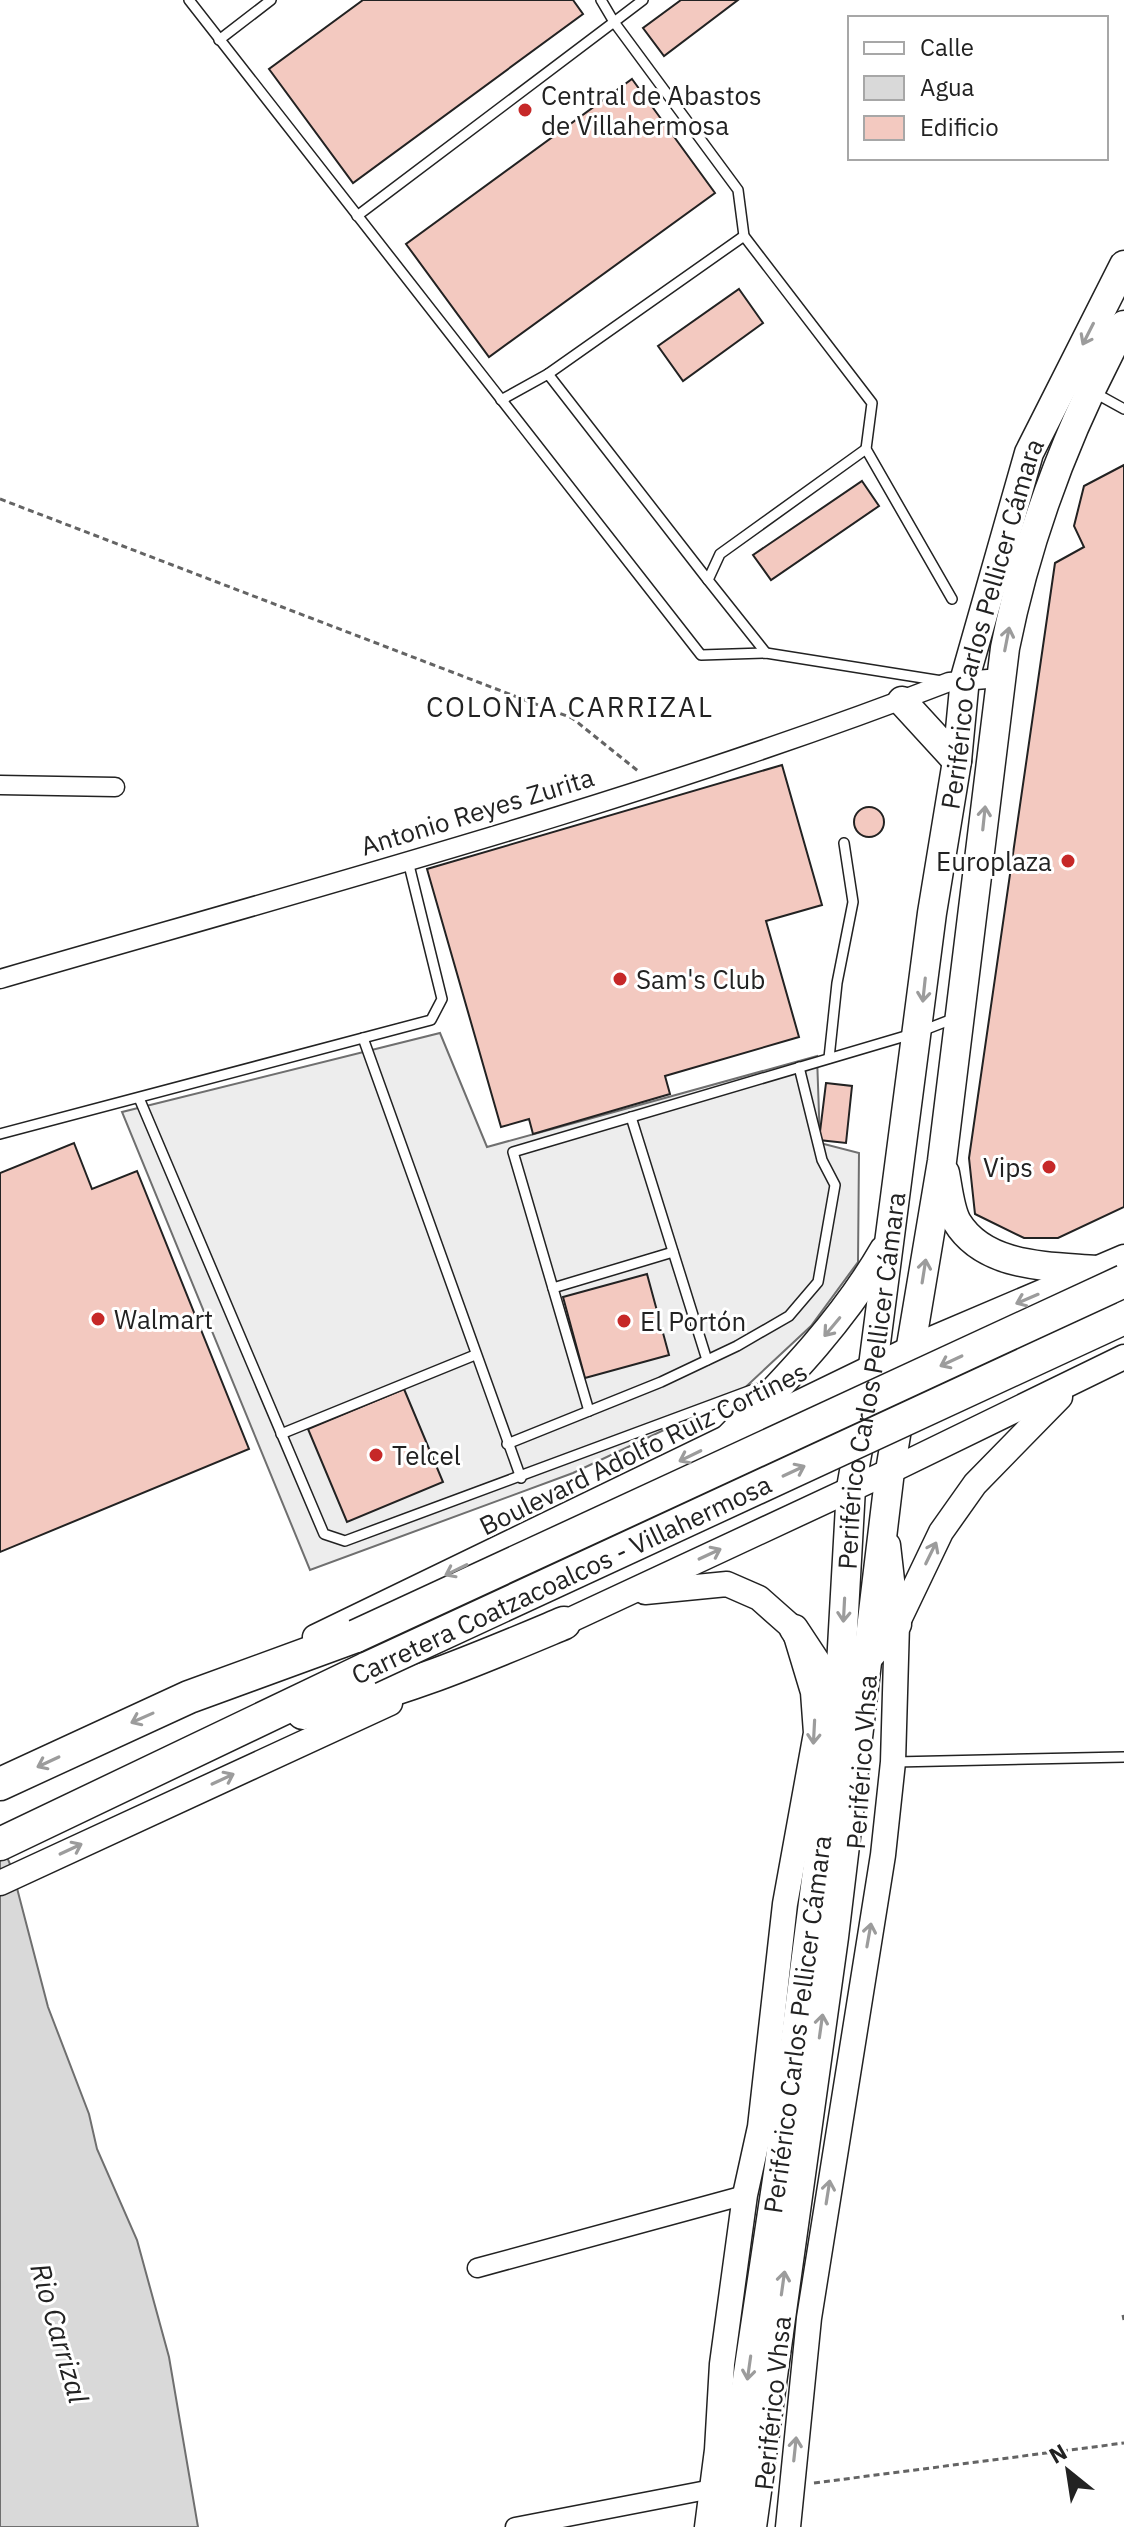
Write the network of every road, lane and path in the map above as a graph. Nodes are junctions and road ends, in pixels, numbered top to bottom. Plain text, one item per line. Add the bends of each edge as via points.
1 (189, 0) edge
2 (271, 0) edge
3 (601, 0) edge
4 (643, 0) edge
5 (614, 22) junction
6 (219, 40) junction
7 (357, 216) junction
8 (744, 236) junction
9 (1124, 265) edge
10 (1124, 325) edge
11 (548, 374) junction
12 (1078, 383) junction
13 (501, 400) junction
14 (1124, 409) edge
15 (866, 449) junction
16 (0, 499) edge
17 (708, 580) junction
18 (952, 599) dead end
19 (766, 653) junction
20 (1001, 678) junction
21 (957, 680) junction
22 (902, 701) junction
23 (957, 761) junction
24 (654, 783) junction
25 (0, 785) edge
26 (115, 787) dead end
27 (844, 843) dead end
28 (408, 861) junction
29 (0, 979) edge
30 (959, 1016) junction
31 (919, 1032) junction
32 (363, 1038) junction
33 (829, 1058) junction
34 (799, 1067) junction
35 (139, 1098) junction
36 (631, 1117) junction
37 (0, 1134) edge
38 (942, 1161) junction
39 (891, 1239) junction
40 (673, 1252) junction
41 (1124, 1257) edge
42 (1110, 1276) edge
43 (553, 1288) junction
44 (1124, 1318) edge
45 (912, 1348) junction
46 (475, 1355) junction
47 (1124, 1357) edge
48 (707, 1360) junction
49 (873, 1366) junction
50 (1076, 1382) junction
51 (779, 1387) junction
52 (589, 1411) junction
53 (281, 1434) junction
54 (730, 1437) junction
55 (507, 1444) junction
56 (890, 1471) junction
57 (521, 1478) junction
58 (851, 1488) junction
59 (885, 1523) junction
60 (627, 1594) junction
61 (564, 1623) junction
62 (897, 1624) junction
63 (794, 1629) junction
64 (867, 1659) junction
65 (189, 1697) junction
66 (836, 1719) junction
67 (261, 1722) junction
68 (1124, 1757) edge
69 (893, 1762) junction
70 (0, 1784) edge
71 (0, 1844) edge
72 (0, 1883) edge
73 (745, 2195) junction
74 (477, 2268) dead end
75 (1124, 2443) edge
76 (792, 2486) junction
77 (712, 2489) junction
78 (515, 2527) edge
79 (707, 2527) edge
80 (725, 2527) edge
81 (752, 2527) edge
82 (788, 2527) edge

1 - 6 lane
2 - 6 lane
3 - 5 lane
4 - 5 lane
5 - 7 lane
5 - 8 lane via 738,190
6 - 7 lane
7 - 13 lane
8 - 11 lane
8 - 15 lane via 872,403
9 -> 12 main road, Periférico Carlos Pellicer Cámara
10 - 12 main road, Periférico Carlos Pellicer Cámara
11 - 13 lane
11 - 17 lane
12 - 14 lane
20 -> 12 main road, Periférico Carlos Pellicer Cámara via 1018,582
12 - 21 main road, Periférico Carlos Pellicer Cámara via 1029,453
13 - 19 lane via 701,655
15 - 17 lane via 720,554
15 - 18 lane
16 - 24 path via 572,718
17 - 19 lane
19 - 21 lane
20 - 21 street
30 -> 20 main road, Periférico Carlos Pellicer Cámara
21 - 22 street, Antonio Reyes Zurita
21 - 23 main road, Periférico Carlos Pellicer Cámara
22 - 23 main road
22 - 24 street, Antonio Reyes Zurita
23 -> 31 main road, Periférico Carlos Pellicer Cámara
24 - 28 street, Antonio Reyes Zurita
25 - 26 street
27 - 33 lane via 853,902
28 - 29 street, Antonio Reyes Zurita
28 - 32 lane via 442,999 431,1020
30 - 31 lane
30 - 38 main road, Periférico Carlos Pellicer Cámara
31 - 33 lane
31 - 39 main road, Periférico Carlos Pellicer Cámara
32 - 35 lane
32 - 46 lane
33 - 34 lane
34 - 36 lane
34 - 48 lane via 822,1160 835,1185 818,1282 789,1316
35 - 37 lane
35 - 53 lane
36 - 40 lane
36 - 43 lane via 513,1152
38 - 42 main road via 957,1222 981,1247 1020,1264
45 -> 38 main road, Periférico Carlos Pellicer Cámara
39 - 49 main road, Periférico Carlos Pellicer Cámara
39 -> 51 main road via 857,1296
40 - 43 lane
40 - 48 lane
41 - 42 street, Boulevard Adolfo Ruiz Cortines
42 -> 45 street, Boulevard Adolfo Ruiz Cortines
42 -> 65 highway, Carretera Coatzacoalcos - Villahermosa, bridge via 356,1636
43 - 52 lane
67 -> 44 highway, Carretera Coatzacoalcos - Villahermosa, bridge
45 - 49 street, Boulevard Adolfo Ruiz Cortines
45 - 56 main road, Periférico Carlos Pellicer Cámara
46 - 53 lane
46 - 55 lane
47 - 50 street
48 - 52 lane
49 - 54 street, Boulevard Adolfo Ruiz Cortines
49 - 58 main road, Periférico Carlos Pellicer Cámara
50 - 56 street
62 -> 50 street via 941,1532 975,1484
51 - 54 main road
51 - 57 lane via 754,1389
52 - 55 lane
53 - 57 lane via 324,1534 345,1541
54 -> 65 street, Boulevard Adolfo Ruiz Cortines
55 - 57 lane
56 - 58 street
56 - 59 main road, Periférico Carlos Pellicer Cámara
60 -> 58 street
58 -> 66 main road, Periférico Carlos Pellicer Cámara
59 - 62 street, Periférico Vhsa
59 - 64 main road, Periférico Carlos Pellicer Cámara
60 - 61 street
60 - 63 street via 727,1584 759,1598
61 - 67 highway via 365,1701
72 -> 61 street
62 - 64 main road
62 - 69 street, Periférico Vhsa
63 - 66 main road via 823,1673
63 -> 73 street, Periférico Vhsa via 813,1692 816,1733 785,1904 760,2127
81 -> 64 main road, Periférico Carlos Pellicer Cámara
65 -> 70 highway, Carretera Coatzacoalcos - Villahermosa
66 -> 80 main road, Periférico Carlos Pellicer Cámara via 779,2166
67 - 71 highway, Carretera Coatzacoalcos - Villahermosa
68 - 69 lane
76 -> 69 street, Periférico Vhsa via 809,2318 883,1855
73 - 74 street
73 - 77 street, Periférico Vhsa via 722,2364
75 - 76 path
76 - 82 street, Periférico Vhsa
77 - 78 street
77 - 79 street, Periférico Vhsa

